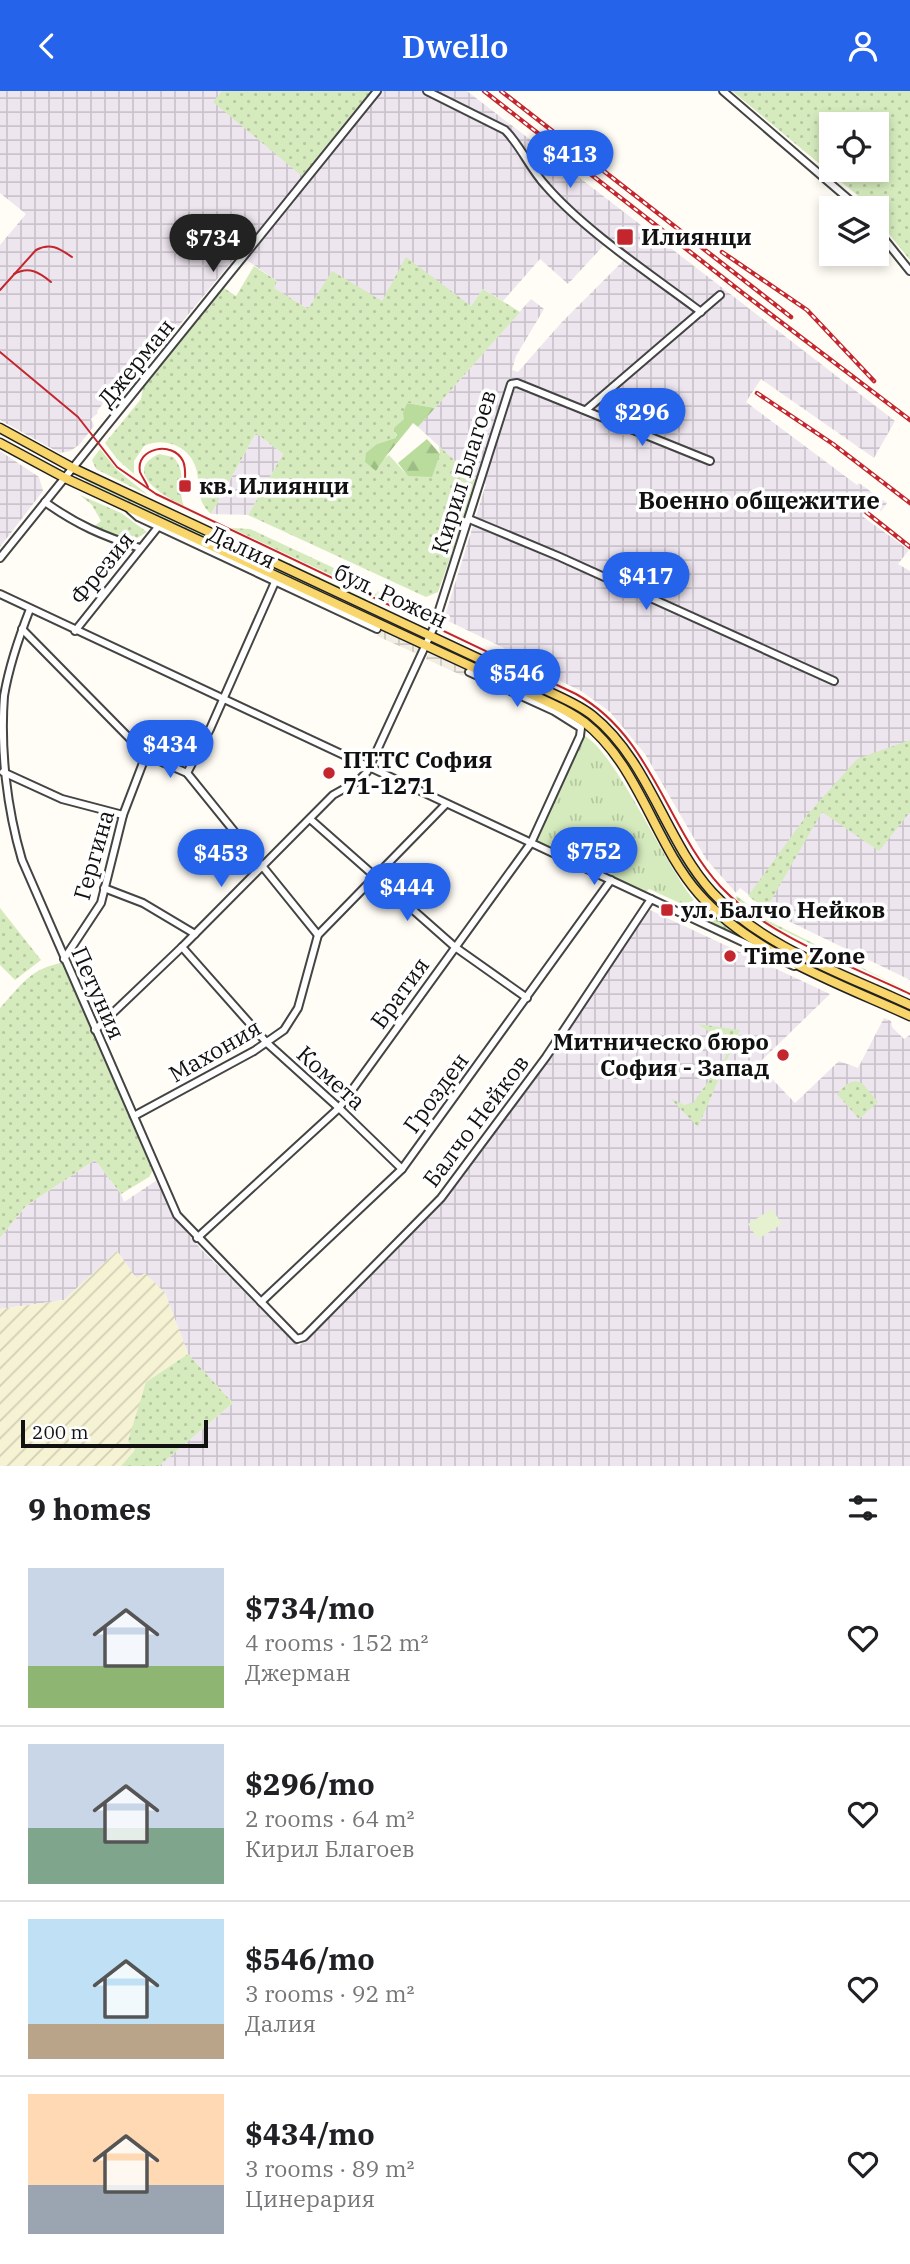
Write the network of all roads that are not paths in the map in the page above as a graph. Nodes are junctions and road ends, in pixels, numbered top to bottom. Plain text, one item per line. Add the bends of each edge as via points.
1 (377, 91) edge
2 (427, 91) edge
3 (723, 91) edge
4 (845, 196) edge
5 (889, 245) edge
6 (910, 271) edge
7 (720, 295) dead end
8 (701, 312) junction
9 (586, 410) junction
10 (0, 428) edge
11 (0, 443) edge
12 (710, 461) dead end
13 (73, 468) junction
14 (65, 478) junction
15 (45, 502) junction
16 (120, 503) junction
17 (469, 519) junction
18 (158, 527) junction
19 (140, 548) junction
20 (0, 558) edge
21 (275, 582) junction
22 (0, 594) edge
23 (30, 609) junction
24 (355, 615) junction
25 (22, 629) junction
26 (377, 629) dead end
27 (75, 631) junction
28 (430, 636) junction
29 (426, 645) junction
30 (469, 672) dead end
31 (491, 679) junction
32 (834, 681) dead end
33 (223, 700) junction
34 (146, 755) junction
35 (369, 768) junction
36 (4, 772) junction
37 (187, 772) junction
38 (445, 805) junction
39 (123, 815) junction
40 (310, 819) junction
41 (531, 843) junction
42 (263, 866) junction
43 (376, 877) junction
44 (611, 880) junction
45 (104, 888) junction
46 (651, 899) junction
47 (195, 934) junction
48 (318, 935) junction
49 (182, 947) junction
50 (455, 947) junction
51 (64, 959) junction
52 (830, 979) junction
53 (527, 998) junction
54 (910, 1005) edge
55 (910, 1016) edge
56 (95, 1030) junction
57 (267, 1043) junction
58 (339, 1108) junction
59 (134, 1116) junction
60 (402, 1169) junction
61 (197, 1238) junction
62 (261, 1302) junction
63 (300, 1339) joint

1 - 13 street, Джерман
2 - 8 street via 505,130 546,187
3 - 4 street
5 - 6 street
7 - 8 street
8 - 9 street
9 - 12 street, Кирил Благоев
9 - 17 street, Кирил Благоев via 511,384
10 - 13 main road, бул. Рожен
11 - 14 main road, бул. Рожен
13 - 14 street, Джерман
13 - 28 main road, бул. Рожен
14 - 15 street, Джерман
14 - 16 main road, бул. Рожен
15 - 19 street via 94,533
15 - 20 street, Джерман
16 - 18 street, Далия
16 - 24 main road, бул. Рожен
17 - 28 street, Кирил Благоев
17 - 32 street
18 - 19 street, Фрезия
18 - 21 street, Далия
19 - 27 street, Фрезия
21 - 24 street, Далия
21 - 33 street
22 - 23 street, бул. Рожен
23 - 25 street, Петуния
23 - 27 street, бул. Рожен
24 - 26 street, Далия
24 - 29 main road, бул. Рожен
25 - 34 street
25 - 36 street, Петуния via 4,697
27 - 33 street, бул. Рожен
28 - 29 street, Кирил Благоев
28 - 54 main road, бул. Рожен via 593,716 629,757 690,863 728,908 786,946
29 - 31 main road, бул. Рожен
29 - 35 street, Кирил Благоев
30 - 31 street
31 - 41 street, Братия via 582,731
31 - 52 main road, бул. Рожен via 586,724 620,764 681,870 709,905 752,940
33 - 35 street, бул. Рожен
33 - 37 street
34 - 37 street
34 - 39 street, Гергина
35 - 38 street, бул. Рожен
35 - 40 street via 364,777 333,795
36 - 39 street via 62,799
36 - 51 street, Петуния via 22,860
37 - 42 street
38 - 41 street, бул. Рожен
38 - 43 street, Махония
39 - 45 street, Гергина
40 - 42 street
40 - 43 street
41 - 44 street, бул. Рожен
41 - 50 street, Братия
42 - 47 street
42 - 48 street
43 - 48 street, Махония
43 - 50 street
44 - 46 street, бул. Рожен
44 - 53 street, Грозден
45 - 47 street via 143,903
45 - 51 street, Гергина via 99,910
46 - 52 street, бул. Рожен via 782,962
46 - 63 street, Балчо Нейков via 546,1057 441,1198
47 - 49 street
48 - 57 street, Махония via 298,1008 284,1030
49 - 56 street
49 - 57 street, Комета
50 - 53 street
50 - 58 street, Братия
51 - 56 street, Петуния
52 - 55 main road, бул. Рожен
53 - 60 street, Грозден
56 - 59 street, Петуния
57 - 58 street, Комета
57 - 59 street, Махония
58 - 60 street, Комета
58 - 61 street, Братия
59 - 61 street, Петуния via 175,1212
60 - 62 street, Грозден
61 - 62 street, Петуния
62 - 63 street, Петуния

